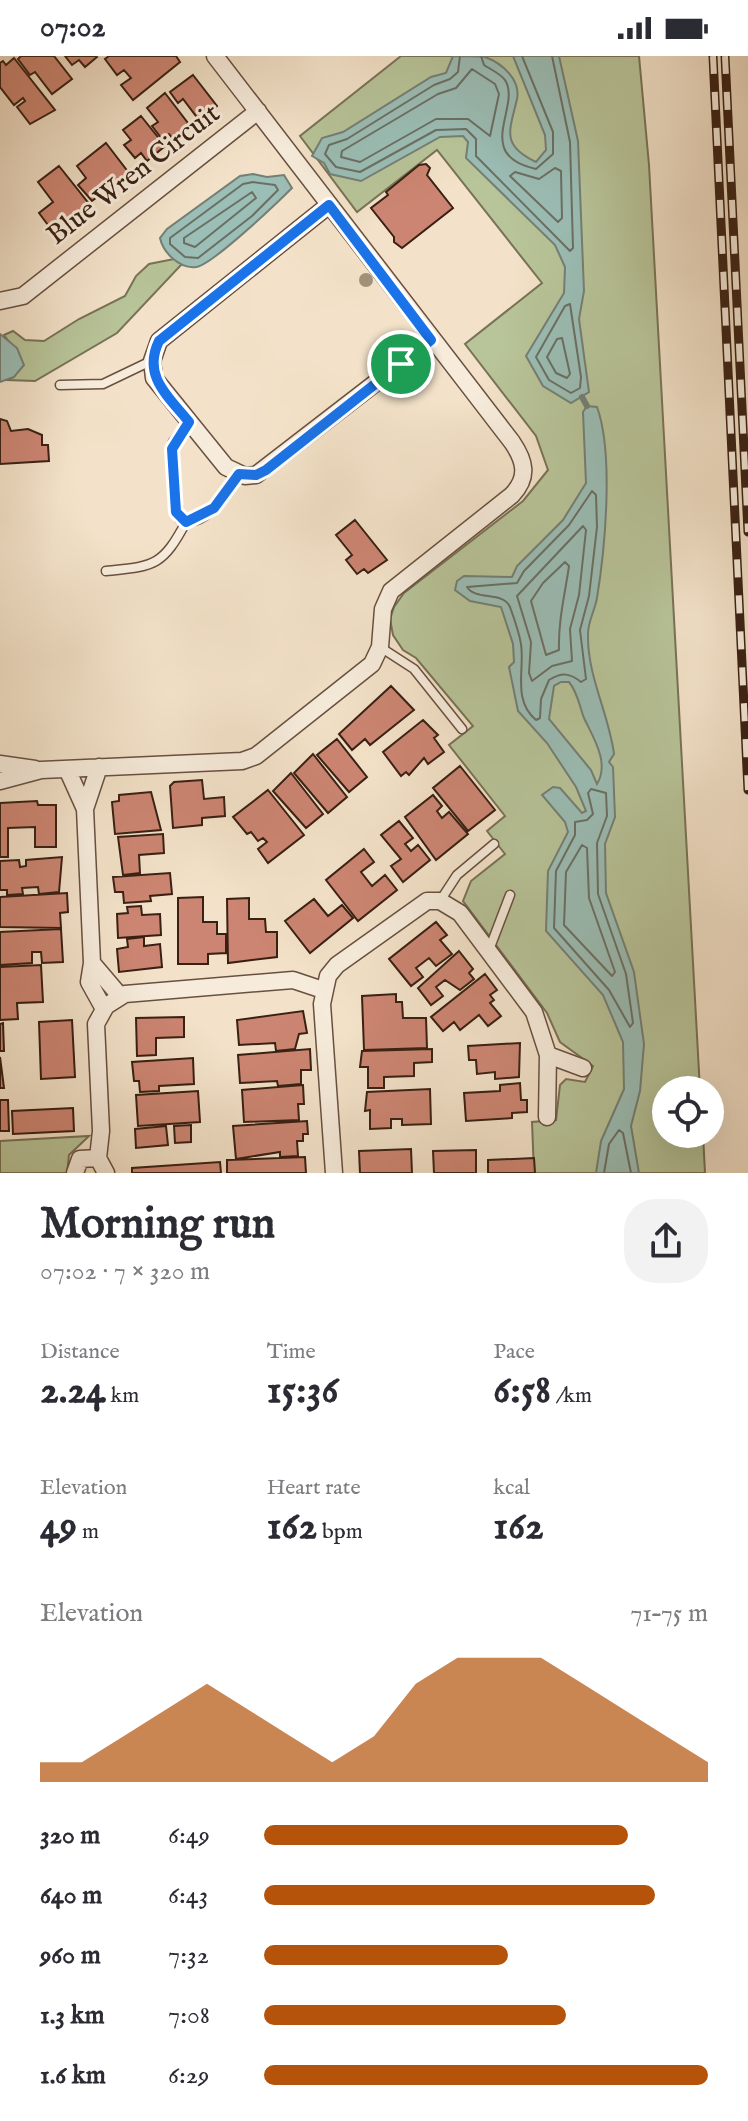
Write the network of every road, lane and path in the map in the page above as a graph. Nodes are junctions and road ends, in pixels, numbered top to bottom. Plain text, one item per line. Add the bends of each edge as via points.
1 (215, 56) edge
2 (258, 111) junction
3 (329, 205) junction
4 (0, 301) edge
5 (431, 340) junction
6 (152, 361) junction
7 (60, 385) dead end
8 (189, 422) junction
9 (239, 474) junction
10 (186, 522) junction
11 (106, 571) dead end
12 (380, 647) junction
13 (462, 729) dead end
14 (0, 764) edge
15 (99, 767) junction
16 (67, 769) junction
17 (41, 770) junction
18 (0, 781) edge
19 (85, 809) junction
20 (494, 844) dead end
21 (510, 895) dead end
22 (440, 901) junction
23 (489, 952) junction
24 (92, 963) junction
25 (323, 990) junction
26 (120, 996) junction
27 (104, 1009) junction
28 (548, 1055) junction
29 (583, 1068) dead end
30 (547, 1117) dead end
31 (102, 1165) edge
32 (75, 1173) edge
33 (334, 1173) edge

1 - 2 street
2 - 3 street
2 - 4 street, Blue Wren Circuit via 23,296
3 - 5 street
3 - 6 street via 159,341
5 - 9 street via 266,470
5 - 12 street via 512,442 524,473 512,495 391,591 383,609
6 - 7 lane via 103,384
6 - 8 street via 154,378
8 - 9 street via 226,467
8 - 10 lane via 172,449 176,512
9 - 10 lane via 214,508
10 - 11 lane via 159,563
12 - 13 lane via 414,669
12 - 15 street via 364,672 250,759
14 - 17 street
15 - 16 street
15 - 19 street
16 - 17 street
16 - 19 street
17 - 18 street
19 - 24 street
20 - 22 lane via 457,875
21 - 23 lane
22 - 23 street via 460,913
22 - 25 street via 415,906 337,965
23 - 28 street via 534,1012
24 - 26 street
24 - 27 street via 89,982
25 - 26 street via 293,980
25 - 33 street
26 - 27 street
27 - 31 street via 96,1024
28 - 29 street
28 - 30 street
31 - 32 street via 80,1159

